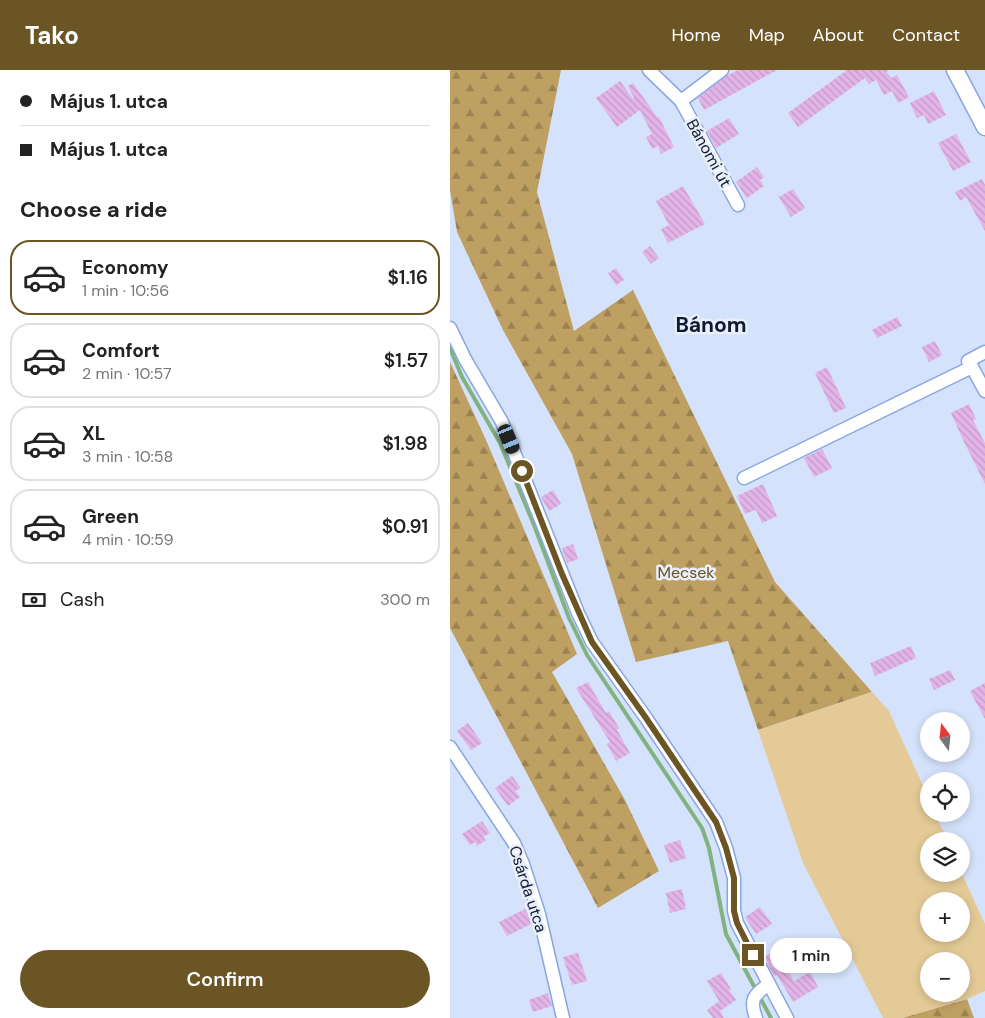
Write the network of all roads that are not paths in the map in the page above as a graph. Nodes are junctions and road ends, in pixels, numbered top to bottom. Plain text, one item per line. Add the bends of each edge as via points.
1 (649, 70) edge
2 (722, 70) edge
3 (955, 70) edge
4 (680, 101) junction
5 (984, 122) edge
6 (738, 205) dead end
7 (450, 328) edge
8 (985, 352) edge
9 (972, 367) junction
10 (985, 391) edge
11 (744, 478) dead end
12 (450, 747) edge
13 (761, 990) junction
14 (563, 1018) edge
15 (756, 1018) edge
16 (787, 1018) edge

1 - 4 street, Bánomi út
2 - 4 street, Bánomi út
3 - 5 main road
4 - 6 street, Bánomi út
7 - 13 street via 502,422 592,642 716,822 734,878 737,923
8 - 9 street via 968,361
9 - 10 street
9 - 11 street
12 - 14 street, Csárda utca via 517,850 539,914
13 - 15 street via 752,1007
13 - 16 street

